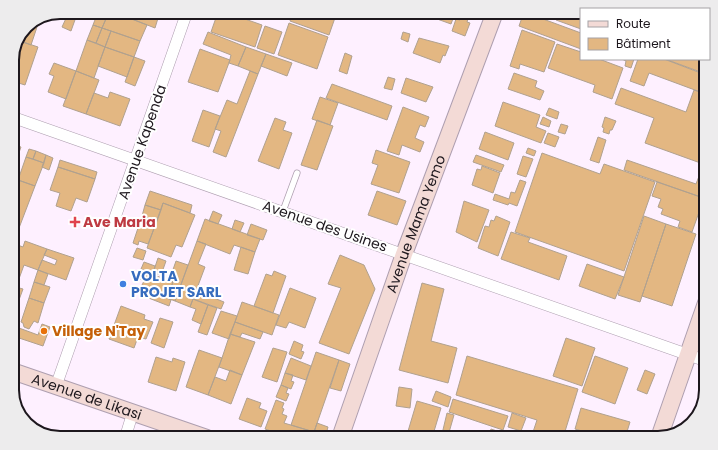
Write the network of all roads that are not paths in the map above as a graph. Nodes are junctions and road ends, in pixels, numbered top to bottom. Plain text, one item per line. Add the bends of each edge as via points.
1 (185, 19) edge
2 (492, 19) edge
3 (19, 119) edge
4 (136, 160) junction
5 (297, 173) dead end
6 (283, 211) junction
7 (404, 254) junction
8 (699, 324) edge
9 (689, 355) junction
10 (699, 359) edge
11 (19, 373) edge
12 (56, 386) junction
13 (133, 412) junction
14 (127, 431) edge
15 (187, 431) edge
16 (342, 431) edge
17 (662, 431) edge

1 - 4 street, Avenue Kapenda
2 - 7 main road, Avenue Mama Yemo
3 - 4 street, Avenue des Usines
4 - 6 street, Avenue des Usines
4 - 12 street, Avenue Kapenda
5 - 6 lane
6 - 7 street, Avenue des Usines
7 - 9 street, Avenue des Usines
7 - 16 main road, Avenue Mama Yemo
8 - 9 main road
9 - 10 street, Avenue des Usines
9 - 17 main road
11 - 12 main road, Avenue de Likasi
12 - 13 main road, Avenue de Likasi
13 - 14 street
13 - 15 main road, Avenue de Likasi

